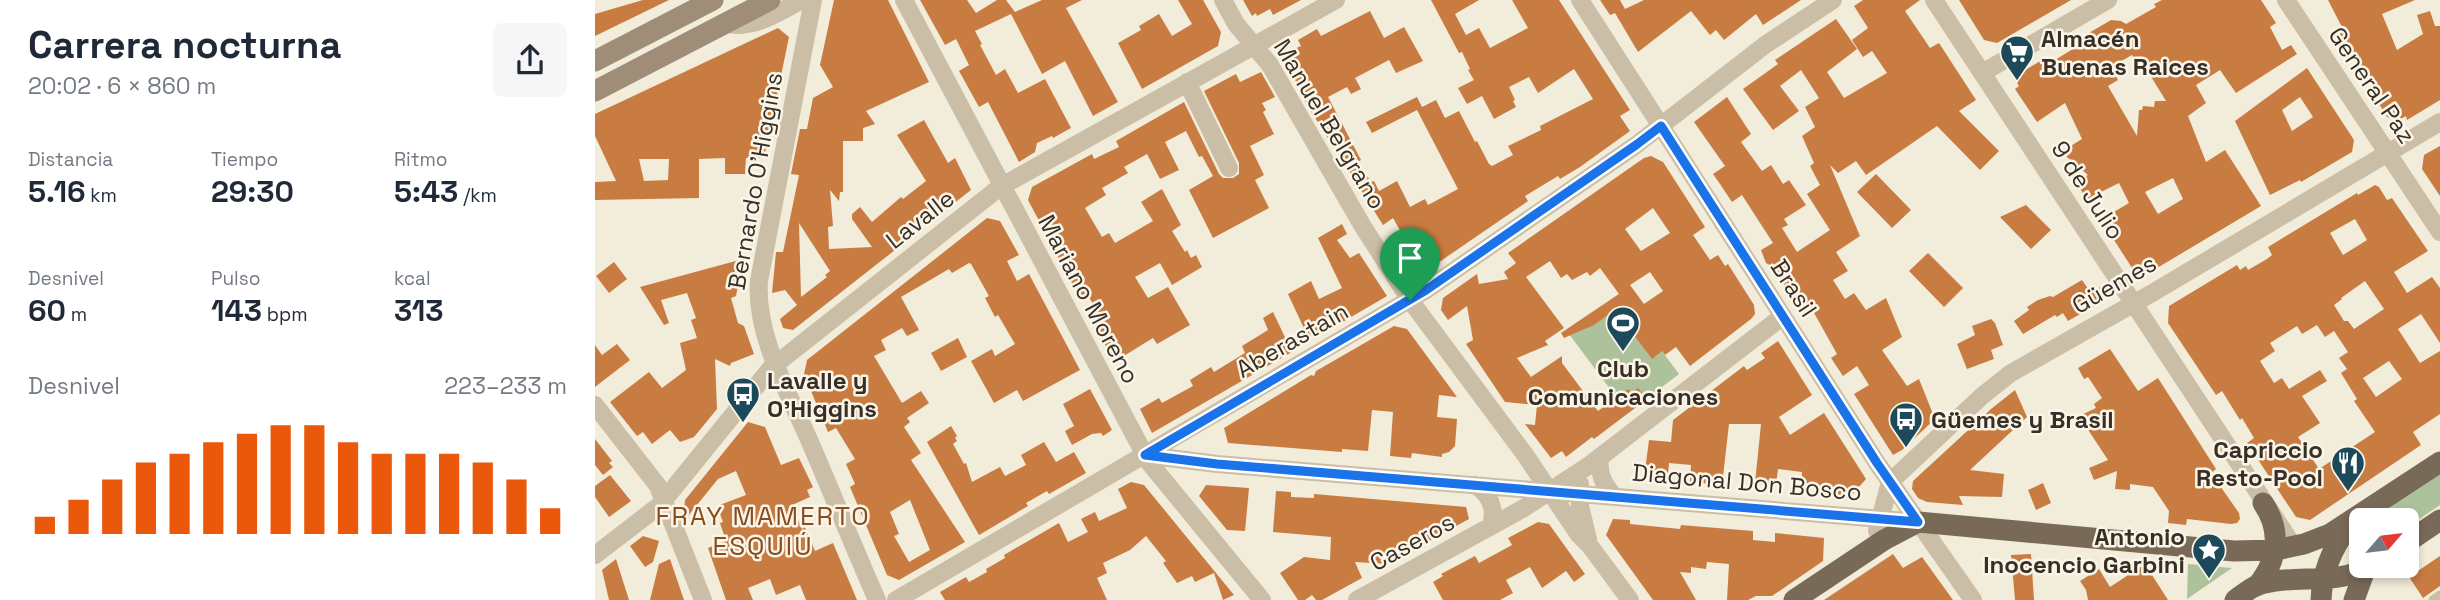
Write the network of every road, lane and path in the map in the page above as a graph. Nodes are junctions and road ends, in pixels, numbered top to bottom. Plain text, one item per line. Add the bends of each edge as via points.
1 (713, 0) edge
2 (802, 0) edge
3 (813, 0) edge
4 (904, 0) edge
5 (1223, 0) edge
6 (1336, 0) edge
7 (1580, 0) edge
8 (1833, 0) edge
9 (1934, 0) edge
10 (2108, 0) edge
11 (2286, 0) edge
12 (763, 3) edge
13 (726, 24) junction
14 (1254, 45) junction
15 (595, 61) edge
16 (1982, 73) junction
17 (1188, 82) junction
18 (595, 91) edge
19 (2440, 122) edge
20 (1661, 126) junction
21 (2388, 153) junction
22 (1229, 168) dead end
23 (1002, 186) junction
24 (2440, 232) edge
25 (1410, 300) junction
26 (2133, 304) junction
27 (1783, 316) junction
28 (777, 363) junction
29 (595, 405) edge
30 (1145, 455) junction
31 (1600, 457) junction
32 (2440, 461) edge
33 (1584, 468) junction
34 (1890, 482) junction
35 (1475, 485) junction
36 (1549, 492) junction
37 (1580, 494) junction
38 (1614, 496) junction
39 (664, 500) junction
40 (2263, 503) joint
41 (2369, 508) edge
42 (1880, 520) junction
43 (2440, 520) edge
44 (2349, 521) edge
45 (1918, 522) junction
46 (1491, 526) junction
47 (2349, 528) edge
48 (2419, 534) edge
49 (1590, 546) junction
50 (1872, 547) junction
51 (2284, 548) junction
52 (595, 555) edge
53 (2349, 575) edge
54 (2364, 578) edge
55 (2257, 586) junction
56 (2316, 589) edge
57 (2440, 595) edge
58 (703, 600) edge
59 (877, 600) edge
60 (896, 600) edge
61 (1262, 600) edge
62 (1357, 600) edge
63 (1630, 600) edge
64 (1794, 600) edge
65 (1973, 600) edge
66 (2235, 600) edge
67 (2354, 600) edge
68 (2433, 600) edge

1 - 15 main road
2 - 13 street via 760,22
3 - 28 street, Bernardo O'Higgins via 759,281 761,323
4 - 23 street, Mariano Moreno
5 - 14 street, Manuel Belgrano
6 - 14 street, Lavalle
7 - 20 street, Brasil
8 - 20 street, Aberastain via 1765,45
9 - 16 street, 9 de Julio
10 - 16 street
11 - 21 street, General Paz
12 - 13 main road
13 - 18 main road
14 - 17 street, Lavalle
14 - 25 street, Manuel Belgrano
16 - 26 street, 9 de Julio
17 - 22 street
17 - 23 street, Lavalle
19 - 21 street, Güemes
20 - 25 street, Aberastain
20 - 27 street, Brasil
21 - 24 street, General Paz
21 - 26 street, Güemes
23 - 28 street, Lavalle
23 - 30 street, Mariano Moreno
25 - 30 street, Aberastain
25 - 36 street, Manuel Belgrano
26 - 34 street, Güemes via 2011,373
26 - 40 street, 9 de Julio
27 - 31 street, Caseros
27 - 34 street, Brasil
28 - 39 street, Lavalle
28 - 59 street, Bernardo O'Higgins
29 - 39 street
30 - 35 street, Diagonal Don Bosco
30 - 60 street, Aberastain
30 - 61 street, Mariano Moreno
31 - 33 street, Caseros
31 - 38 street, Diagonal Don Bosco via 1601,476
32 - 41 main road, Diagonal Don Bosco
33 - 36 street, Caseros
33 - 37 street, Manuel Belgrano
34 - 42 street
34 - 45 street, Brasil
35 - 36 street, Diagonal Don Bosco
35 - 46 street, Caseros via 1491,503
36 - 37 street, Diagonal Don Bosco
36 - 46 street, Caseros
36 - 49 street, Manuel Belgrano
37 - 38 street, Diagonal Don Bosco
37 - 49 street, Manuel Belgrano
38 - 42 street, Diagonal Don Bosco
39 - 52 street, Lavalle
39 - 58 street
40 - 51 main road
42 - 45 street, Diagonal Don Bosco
42 - 50 street
43 - 48 main road
44 - 51 main road, Diagonal Don Bosco via 2330,534
45 - 50 main road
45 - 51 main road, Diagonal Don Bosco via 2234,551
45 - 65 street, Brasil
46 - 62 street, Caseros
47 - 56 main road via 2338,541
49 - 63 street, Manuel Belgrano
50 - 64 main road
51 - 55 main road
51 - 56 main road
53 - 56 main road
54 - 67 main road
55 - 56 main road
55 - 66 main road
57 - 68 lane

